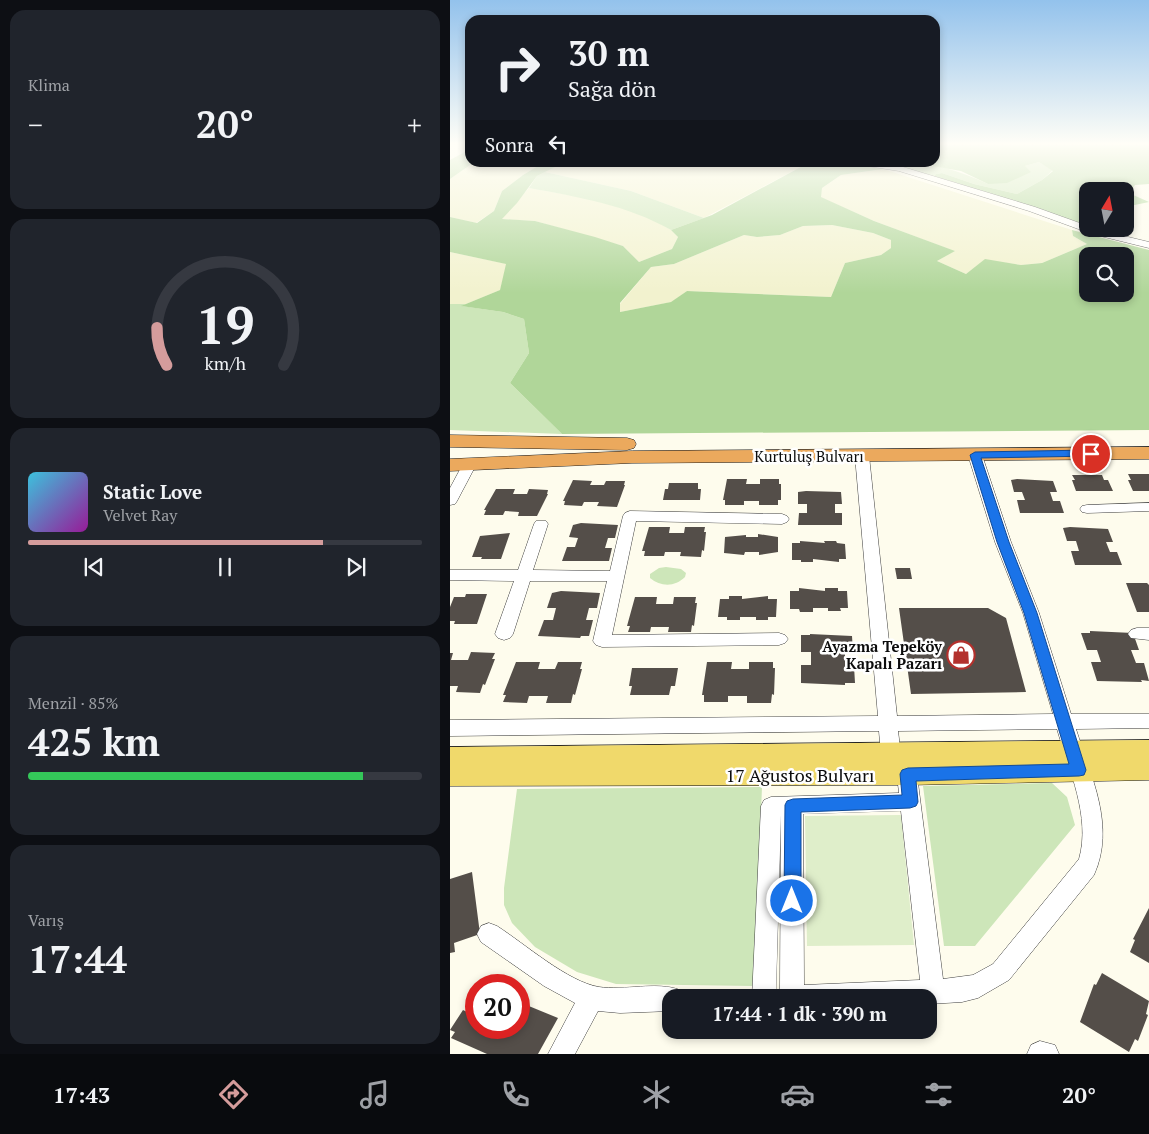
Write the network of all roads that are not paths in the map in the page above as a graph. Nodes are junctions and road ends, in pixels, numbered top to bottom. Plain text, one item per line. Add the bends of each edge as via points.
1 (983, 194) edge
2 (1149, 245) edge
3 (479, 440) junction
4 (1149, 440) edge
5 (450, 441) edge
6 (1149, 453) edge
7 (975, 455) junction
8 (862, 456) junction
9 (459, 465) edge
10 (450, 500) edge
11 (1149, 507) edge
12 (1087, 509) dead end
13 (782, 518) dead end
14 (541, 524) dead end
15 (450, 575) edge
16 (523, 576) junction
17 (617, 576) junction
18 (504, 634) dead end
19 (779, 639) dead end
20 (1149, 721) edge
21 (1063, 723) junction
22 (888, 725) junction
23 (450, 728) edge
24 (1149, 750) edge
25 (891, 755) junction
26 (450, 757) edge
27 (1076, 761) junction
28 (1149, 770) edge
29 (908, 774) junction
30 (450, 776) edge
31 (491, 776) junction
32 (450, 786) edge
33 (910, 802) junction
34 (793, 805) junction
35 (489, 934) dead end
36 (764, 989) edge
37 (792, 989) edge
38 (933, 989) edge
39 (937, 992) edge
40 (592, 998) junction
41 (662, 999) edge
42 (562, 1054) edge
43 (1040, 1054) edge
44 (1046, 1054) edge

1 - 2 street via 1095,232
3 - 4 highway, Kurtuluş Bulvarı via 654,444
3 - 5 highway, Kurtuluş Bulvarı
3 - 9 highway via 482,446 480,454
6 - 7 highway, Kurtuluş Bulvarı
7 - 8 highway, Kurtuluş Bulvarı
7 - 21 street via 1003,542 1031,613
8 - 9 highway, Kurtuluş Bulvarı via 632,457
8 - 22 street
9 - 10 street
11 - 12 street
13 - 17 street via 630,516
14 - 16 street
15 - 16 street
16 - 17 street
16 - 18 street
17 - 19 street via 602,642
20 - 21 street
21 - 22 street
21 - 27 street
22 - 23 street
22 - 25 street
24 - 27 main road, 17 Ağustos Bulvarı
25 - 26 main road, 17 Ağustos Bulvarı
25 - 27 main road, 17 Ağustos Bulvarı
27 - 28 main road, 17 Ağustos Bulvarı
27 - 29 main road, 17 Ağustos Bulvarı
27 - 39 street via 1094,824 1094,844 1086,868 992,979 962,990
29 - 31 main road, 17 Ağustos Bulvarı
29 - 33 street
30 - 31 main road, 17 Ağustos Bulvarı
31 - 32 street
33 - 34 street
33 - 38 street
34 - 36 street via 771,806
34 - 37 street
35 - 40 street via 571,989
40 - 41 street
40 - 42 street
43 - 44 street

